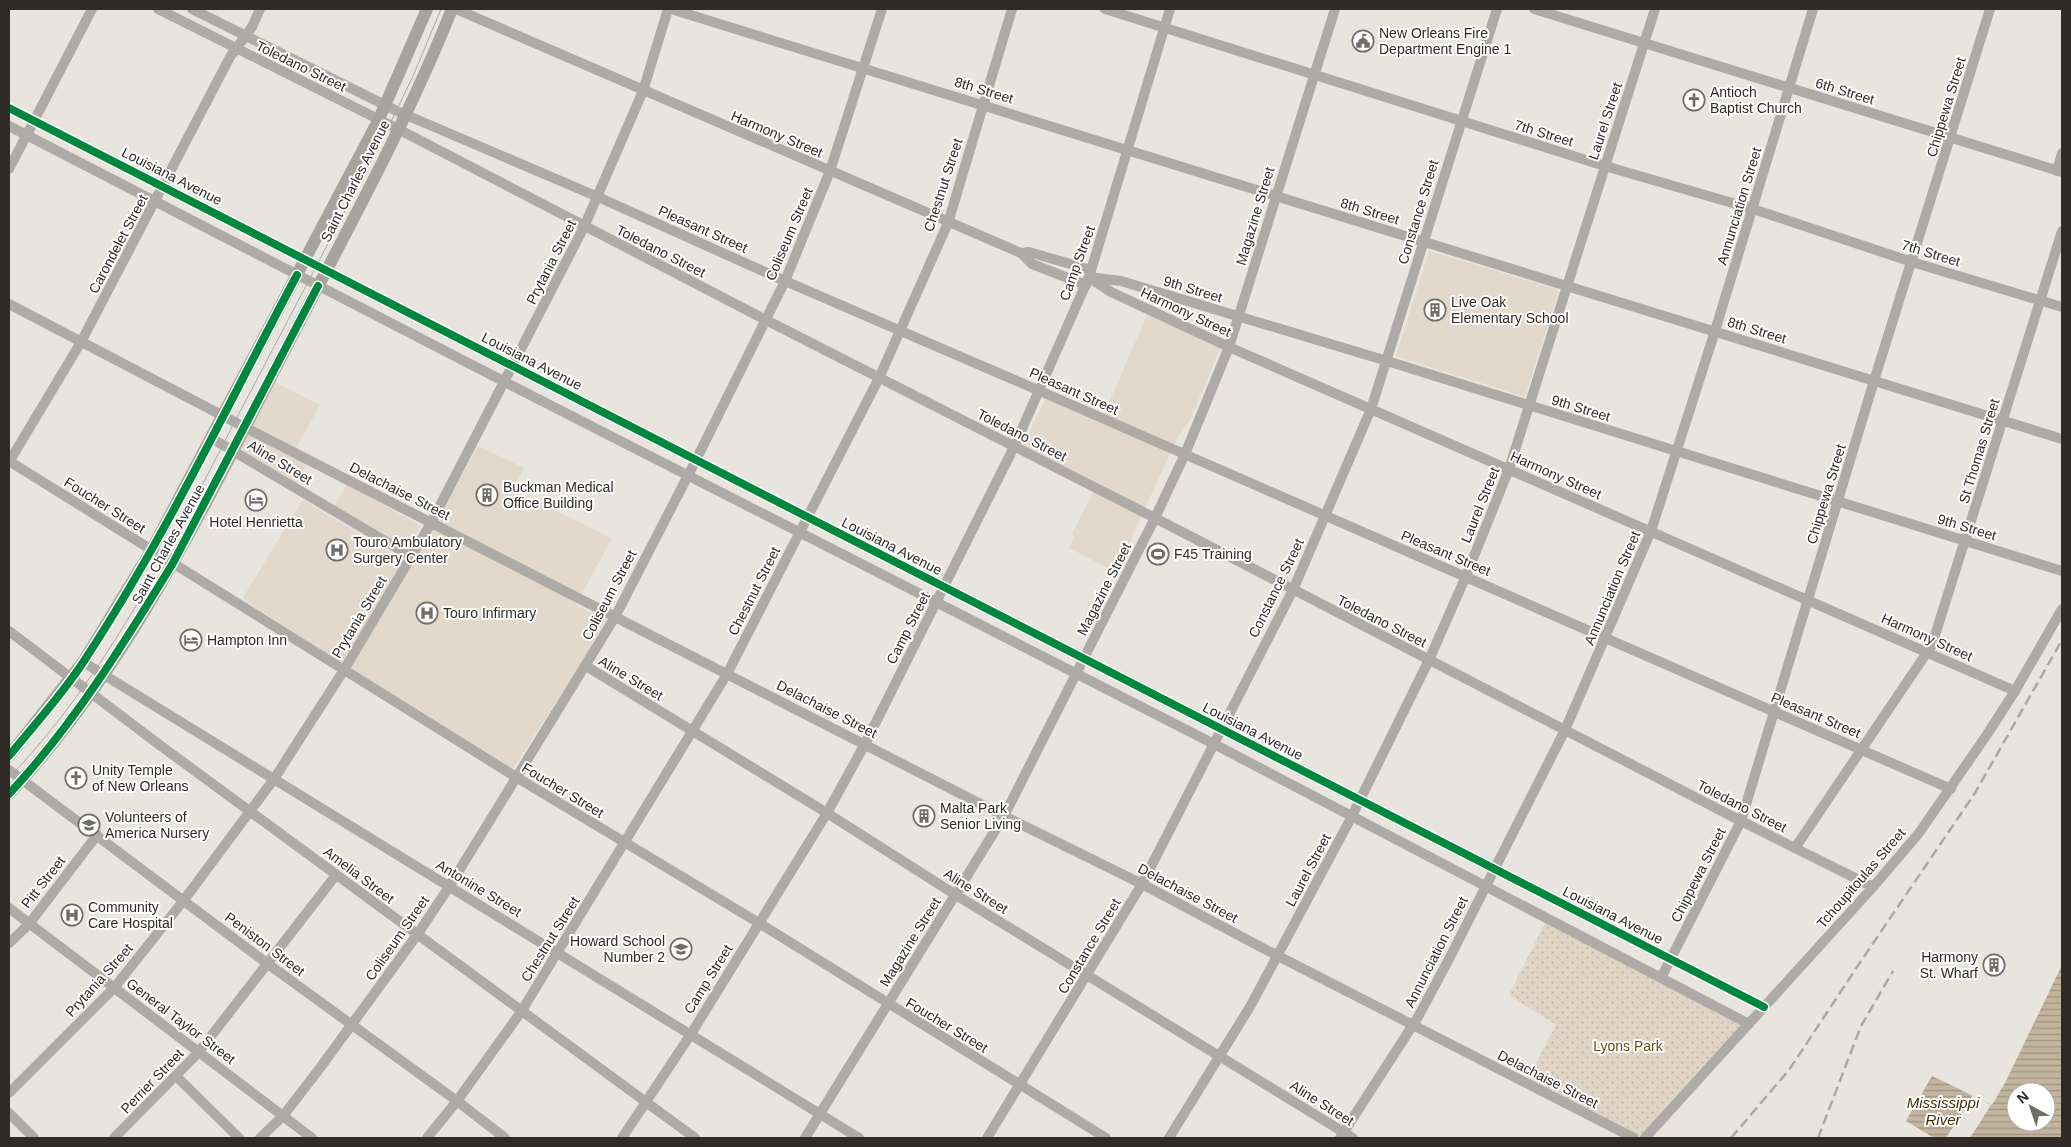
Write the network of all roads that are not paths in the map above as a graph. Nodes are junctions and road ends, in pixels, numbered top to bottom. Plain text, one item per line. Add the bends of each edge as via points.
1 (92, 9) edge
2 (158, 9) edge
3 (192, 9) edge
4 (260, 9) edge
5 (427, 9) edge
6 (452, 9) edge
7 (456, 9) edge
8 (669, 9) edge
9 (882, 9) edge
10 (1012, 9) edge
11 (1105, 9) edge
12 (1170, 9) edge
13 (1335, 9) edge
14 (1497, 9) edge
15 (1534, 9) edge
16 (1655, 9) edge
17 (1813, 9) edge
18 (1990, 9) edge
19 (1165, 27) junction
20 (246, 36) junction
21 (1645, 43) junction
22 (236, 49) junction
23 (863, 67) junction
24 (1315, 74) junction
25 (1789, 88) junction
26 (643, 91) junction
27 (982, 104) junction
28 (384, 105) junction
29 (9, 108) edge
30 (405, 114) junction
31 (379, 119) junction
32 (34, 121) junction
33 (1460, 121) junction
34 (9, 126) edge
35 (398, 129) junction
36 (26, 135) junction
37 (1951, 138) junction
38 (1128, 151) junction
39 (2062, 153) edge
40 (1605, 166) junction
41 (9, 168) edge
42 (830, 171) junction
43 (2060, 172) edge
44 (164, 187) junction
45 (1276, 196) junction
46 (598, 197) junction
47 (156, 201) junction
48 (204, 207) junction
49 (1753, 209) junction
50 (197, 222) junction
51 (948, 222) junction
52 (584, 227) junction
53 (2062, 231) edge
54 (1424, 242) junction
55 (1021, 254) junction
56 (306, 258) junction
57 (1912, 262) junction
58 (327, 269) junction
59 (297, 275) junction
60 (1089, 278) junction
61 (785, 281) junction
62 (1569, 285) junction
63 (318, 286) junction
64 (2041, 300) junction
65 (9, 304) edge
66 (2062, 306) edge
67 (410, 312) junction
68 (1238, 318) junction
69 (766, 320) junction
70 (402, 329) junction
71 (900, 330) junction
72 (1715, 331) junction
73 (81, 342) junction
74 (1229, 347) junction
75 (1387, 361) junction
76 (513, 366) junction
77 (880, 378) junction
78 (1874, 381) junction
79 (504, 382) junction
80 (1040, 391) junction
81 (1530, 406) junction
82 (1371, 409) junction
83 (223, 416) junction
84 (2002, 420) junction
85 (245, 427) junction
86 (211, 438) junction
87 (2062, 438) edge
88 (1014, 446) junction
89 (233, 450) junction
90 (1677, 452) junction
91 (1185, 454) junction
92 (696, 460) junction
93 (9, 462) edge
94 (1509, 469) junction
95 (688, 475) junction
96 (1838, 502) junction
97 (1325, 516) junction
98 (808, 517) junction
99 (1155, 518) junction
100 (431, 523) junction
101 (1651, 531) junction
102 (800, 533) junction
103 (1966, 541) junction
104 (151, 551) junction
105 (412, 557) junction
106 (173, 563) junction
107 (2062, 571) edge
108 (1466, 576) junction
109 (944, 586) junction
110 (1293, 590) junction
111 (1809, 600) junction
112 (936, 603) junction
113 (2062, 609) edge
114 (615, 617) junction
115 (9, 631) edge
116 (1605, 638) junction
117 (1929, 653) junction
118 (1085, 658) junction
119 (1429, 660) junction
120 (83, 662) junction
121 (586, 666) junction
122 (344, 670) junction
123 (727, 674) junction
124 (104, 675) junction
125 (1076, 675) junction
126 (72, 678) junction
127 (2015, 690) junction
128 (1152, 693) junction
129 (91, 694) junction
130 (1144, 708) junction
131 (1775, 712) junction
132 (1221, 729) junction
133 (1565, 730) junction
134 (692, 731) junction
135 (865, 744) junction
136 (1214, 744) junction
137 (1862, 749) junction
138 (9, 756) edge
139 (9, 770) edge
140 (516, 777) junction
141 (274, 779) junction
142 (21, 781) junction
143 (1951, 789) junction
144 (9, 794) edge
145 (1360, 800) junction
146 (251, 812) junction
147 (827, 813) junction
148 (1004, 816) junction
149 (1352, 816) junction
150 (1741, 821) junction
151 (97, 835) junction
152 (624, 843) junction
153 (1795, 848) junction
154 (1494, 868) junction
155 (336, 875) junction
156 (1142, 884) junction
157 (1486, 885) junction
158 (449, 887) junction
159 (1873, 887) junction
160 (956, 895) junction
161 (184, 900) junction
162 (9, 908) edge
163 (759, 923) junction
164 (29, 924) junction
165 (417, 935) junction
166 (9, 943) edge
167 (558, 953) junction
168 (1278, 956) junction
169 (1671, 959) junction
170 (268, 964) junction
171 (1087, 975) junction
172 (1662, 976) junction
173 (114, 988) junction
174 (888, 1005) junction
175 (1764, 1007) junction
176 (521, 1012) junction
177 (1749, 1024) junction
178 (352, 1025) junction
179 (1412, 1025) junction
180 (691, 1034) junction
181 (198, 1053) junction
182 (1220, 1056) junction
183 (176, 1076) junction
184 (1020, 1085) junction
185 (9, 1093) edge
186 (458, 1101) junction
187 (647, 1102) junction
188 (9, 1113) edge
189 (820, 1114) junction
190 (282, 1116) junction
191 (1346, 1136) edge
192 (34, 1138) edge
193 (114, 1138) edge
194 (240, 1138) edge
195 (260, 1138) edge
196 (312, 1138) edge
197 (427, 1138) edge
198 (505, 1138) edge
199 (622, 1138) edge
200 (695, 1138) edge
201 (805, 1138) edge
202 (859, 1138) edge
203 (987, 1138) edge
204 (1106, 1138) edge
205 (1169, 1138) edge
206 (1634, 1138) edge
207 (1645, 1138) edge

1 - 32 street
2 - 22 street, Toledano Street
3 - 20 street, Pleasant Street
4 - 20 street, Carondelet Street
5 - 28 main road, Saint Charles Avenue
6 - 30 main road, Saint Charles Avenue
7 - 26 street, Harmony Street
8 - 23 street, 8th Street
8 - 26 street, Prytania Street
9 - 23 street, Coliseum Street
10 - 27 street, Chestnut Street
11 - 19 street, 7th Street
12 - 19 street, Camp Street
13 - 24 street, Magazine Street
14 - 33 street, Constance Street
15 - 21 street, 6th Street
16 - 21 street, Laurel Street
17 - 25 street, Annunciation Street
18 - 37 street, Chippewa Street
19 - 24 street, 7th Street
19 - 38 street, Camp Street
20 - 22 street, Carondelet Street
20 - 28 street, Pleasant Street
21 - 25 street, 6th Street
21 - 40 street, Laurel Street
22 - 31 street, Toledano Street
22 - 44 street, Carondelet Street
23 - 27 street, 8th Street
23 - 42 street, Coliseum Street
24 - 33 street, 7th Street
24 - 45 street, Magazine Street
25 - 37 street, 6th Street
25 - 49 street, Annunciation Street
26 - 42 street, Harmony Street
26 - 46 street, Prytania Street
27 - 38 street, 8th Street
27 - 51 street, Chestnut Street
28 - 30 street, Pleasant Street
28 - 31 main road, Saint Charles Avenue
29 - 32 street, Louisiana Avenue
30 - 35 main road, Saint Charles Avenue
30 - 46 street, Pleasant Street
31 - 35 street, Toledano Street
31 - 56 main road, Saint Charles Avenue
32 - 36 street
32 - 44 street, Louisiana Avenue
33 - 40 street, 7th Street
33 - 54 street, Constance Street
34 - 36 street
35 - 52 street, Toledano Street
35 - 58 main road, Saint Charles Avenue
36 - 41 street
36 - 47 street
37 - 43 street, 6th Street
37 - 57 street, Chippewa Street
38 - 45 street, 8th Street
38 - 60 street, Camp Street
39 - 43 street
40 - 49 street, 7th Street
40 - 62 street, Laurel Street
42 - 51 street, Harmony Street
42 - 61 street, Coliseum Street
44 - 47 street, Carondelet Street
44 - 48 street, Louisiana Avenue
45 - 54 street, 8th Street
45 - 68 street, Magazine Street
46 - 52 street, Prytania Street
46 - 61 street, Pleasant Street
47 - 50 street
47 - 73 street, Carondelet Street
48 - 50 street
48 - 56 street, Louisiana Avenue
49 - 57 street, 7th Street
49 - 72 street, Annunciation Street
50 - 59 street
51 - 55 street, Harmony Street
51 - 71 street, Chestnut Street
52 - 69 street, Toledano Street
52 - 76 street, Prytania Street
53 - 64 street, St Thomas Street
54 - 62 street, 8th Street
54 - 75 street, Constance Street
55 - 60 street via 1032,264
55 - 60 street, Harmony Street via 1029,252
56 - 58 street, Louisiana Avenue
56 - 59 main road, Saint Charles Avenue
57 - 64 street, 7th Street
57 - 78 street, Chippewa Street
58 - 63 main road, Saint Charles Avenue
58 - 67 street, Louisiana Avenue
59 - 63 street
59 - 83 main road, Saint Charles Avenue
60 - 68 street, 9th Street via 1121,281
60 - 74 street, Harmony Street via 1111,292
60 - 80 street, Camp Street
61 - 69 street, Coliseum Street
61 - 71 street, Pleasant Street
62 - 72 street, 8th Street
62 - 81 street, Laurel Street
63 - 70 street
63 - 85 main road, Saint Charles Avenue
64 - 66 street, 7th Street
64 - 84 street, St Thomas Street
65 - 73 street, Delachaise Street
67 - 70 street
67 - 76 street, Louisiana Avenue
68 - 74 street, Magazine Street
68 - 75 street, 9th Street
69 - 77 street, Toledano Street
69 - 92 street, Coliseum Street
70 - 79 street
71 - 77 street, Chestnut Street
71 - 80 street, Pleasant Street
72 - 78 street, 8th Street
72 - 90 street, Annunciation Street
73 - 83 street, Delachaise Street
73 - 93 street, Carondelet Street
74 - 82 street, Harmony Street
74 - 91 street, Magazine Street
75 - 81 street, 9th Street
75 - 82 street, Constance Street
76 - 79 street, Prytania Street
76 - 92 street, Louisiana Avenue
77 - 88 street, Toledano Street
77 - 98 street, Chestnut Street
78 - 84 street, 8th Street
78 - 96 street, Chippewa Street
79 - 95 street
79 - 100 street, Prytania Street
80 - 88 street, Camp Street
80 - 91 street, Pleasant Street
81 - 90 street, 9th Street
81 - 94 street, Laurel Street
82 - 94 street, Harmony Street
82 - 97 street, Constance Street
83 - 85 street, Delachaise Street
83 - 86 main road, Saint Charles Avenue
84 - 87 street, 8th Street
84 - 103 street, St Thomas Street
85 - 89 main road, Saint Charles Avenue
85 - 100 street, Delachaise Street
86 - 89 street, Aline Street
86 - 104 main road, Saint Charles Avenue
88 - 99 street, Toledano Street
88 - 109 street, Camp Street
89 - 105 street, Aline Street
89 - 106 main road, Saint Charles Avenue
90 - 96 street, 9th Street
90 - 101 street, Annunciation Street
91 - 97 street, Pleasant Street
91 - 99 street, Magazine Street
92 - 95 street, Coliseum Street
92 - 98 street, Louisiana Avenue
93 - 104 street, Foucher Street
94 - 101 street, Harmony Street
94 - 108 street, Laurel Street
95 - 102 street
95 - 114 street, Coliseum Street
96 - 103 street, 9th Street
96 - 111 street, Chippewa Street
97 - 108 street, Pleasant Street
97 - 110 street, Constance Street
98 - 102 street, Chestnut Street
98 - 109 street, Louisiana Avenue
99 - 110 street, Toledano Street
99 - 118 street, Magazine Street
100 - 105 street, Prytania Street
100 - 114 street, Delachaise Street
101 - 111 street, Harmony Street
101 - 116 street, Annunciation Street
102 - 112 street
102 - 123 street, Chestnut Street
103 - 107 street, 9th Street
103 - 117 street, St Thomas Street
104 - 106 street, Foucher Street
104 - 120 main road, Saint Charles Avenue
105 - 122 street, Prytania Street
106 - 122 street, Foucher Street
106 - 124 main road, Saint Charles Avenue
108 - 116 street, Pleasant Street
108 - 119 street, Laurel Street
109 - 112 street, Camp Street
109 - 118 street, Louisiana Avenue
110 - 119 street, Toledano Street
110 - 132 street, Constance Street
111 - 117 street, Harmony Street
111 - 131 street, Chippewa Street
112 - 125 street
112 - 135 street, Camp Street
113 - 127 street, Tchoupitoulas Street
114 - 121 street, Coliseum Street
114 - 123 street, Delachaise Street
115 - 126 street, Amelia Street
116 - 131 street, Pleasant Street
116 - 133 street, Annunciation Street
117 - 127 street, Harmony Street
117 - 137 street, St Thomas Street
118 - 125 street, Magazine Street
118 - 128 street, Louisiana Avenue
119 - 133 street, Toledano Street
119 - 145 street, Laurel Street
120 - 124 street, Antonine Street
120 - 126 main road, Saint Charles Avenue
121 - 134 street, Aline Street
121 - 140 street, Coliseum Street
122 - 140 street, Foucher Street
122 - 141 street, Prytania Street
123 - 134 street, Chestnut Street
123 - 135 street, Delachaise Street
124 - 129 main road, Saint Charles Avenue
124 - 141 street, Antonine Street
125 - 130 street
125 - 148 street, Magazine Street
126 - 129 street, Amelia Street
126 - 138 main road, Saint Charles Avenue
127 - 143 street, Tchoupitoulas Street
128 - 130 street
128 - 132 street, Louisiana Avenue
129 - 142 main road, Saint Charles Avenue
129 - 146 street, Amelia Street
130 - 136 street
131 - 137 street, Pleasant Street
131 - 150 street, Chippewa Street
132 - 136 street, Constance Street
132 - 145 street, Louisiana Avenue
133 - 150 street, Toledano Street
133 - 154 street, Annunciation Street
134 - 147 street, Aline Street
134 - 152 street, Chestnut Street
135 - 147 street, Camp Street
135 - 148 street, Delachaise Street
136 - 149 street
136 - 156 street, Constance Street
137 - 143 street, Pleasant Street
137 - 153 street, St Thomas Street
139 - 142 street, Peniston Street
140 - 152 street, Foucher Street
140 - 158 street, Coliseum Street
141 - 146 street, Prytania Street
141 - 158 street, Antonine Street
142 - 144 main road, Saint Charles Avenue
142 - 151 street, Peniston Street
143 - 159 street, Tchoupitoulas Street
145 - 149 street, Laurel Street
145 - 154 street, Louisiana Avenue
146 - 155 street, Amelia Street
146 - 161 street, Prytania Street
147 - 160 street, Aline Street
147 - 163 street, Camp Street
148 - 156 street, Delachaise Street
148 - 160 street, Magazine Street
149 - 157 street
149 - 168 street, Laurel Street
150 - 153 street, Toledano Street
150 - 169 street, Chippewa Street
151 - 161 street, Peniston Street
151 - 164 street, Pitt Street
152 - 163 street, Foucher Street
152 - 167 street, Chestnut Street
153 - 159 street, Toledano Street
154 - 157 street, Annunciation Street
154 - 169 street, Louisiana Avenue
155 - 165 street, Amelia Street
155 - 170 street, Perrier Street
156 - 168 street, Delachaise Street
156 - 171 street, Constance Street
157 - 172 street
157 - 179 street, Annunciation Street
158 - 165 street, Coliseum Street
158 - 167 street, Antonine Street
159 - 175 street, Tchoupitoulas Street
160 - 171 street, Aline Street
160 - 174 street, Magazine Street
161 - 170 street, Peniston Street
161 - 173 street, Prytania Street
162 - 164 street, General Taylor Street
163 - 174 street, Foucher Street
163 - 180 street, Camp Street
164 - 166 street, Pitt Street
164 - 173 street, General Taylor Street
165 - 176 street, Amelia Street
165 - 178 street, Coliseum Street
167 - 176 street, Chestnut Street
167 - 180 street, Antonine Street
168 - 179 street, Delachaise Street
168 - 182 street, Laurel Street
169 - 172 street, Chippewa Street
169 - 175 street, Louisiana Avenue
170 - 178 street, Peniston Street
170 - 181 street, Perrier Street
171 - 182 street, Aline Street
171 - 184 street, Constance Street
172 - 177 street
173 - 181 street, General Taylor Street
173 - 185 street, Prytania Street
174 - 184 street, Foucher Street
174 - 189 street, Magazine Street
175 - 177 street, Tchoupitoulas Street
176 - 186 street, Chestnut Street
176 - 187 street, Amelia Street
177 - 207 street, Tchoupitoulas Street
178 - 186 street, Peniston Street
178 - 190 street, Coliseum Street
179 - 191 street, Annunciation Street
179 - 206 street, Delachaise Street
180 - 187 street, Camp Street
180 - 189 street, Antonine Street
181 - 183 street, Perrier Street
181 - 190 street, General Taylor Street
182 - 191 street, Aline Street
182 - 205 street, Laurel Street
183 - 193 street, Perrier Street
183 - 194 street
184 - 203 street, Constance Street
184 - 204 street, Foucher Street
186 - 197 street, Chestnut Street
186 - 198 street, Peniston Street
187 - 199 street, Camp Street
187 - 200 street, Amelia Street
188 - 192 street
189 - 201 street, Magazine Street
189 - 202 street, Antonine Street
190 - 195 street, Coliseum Street
190 - 196 street, General Taylor Street

